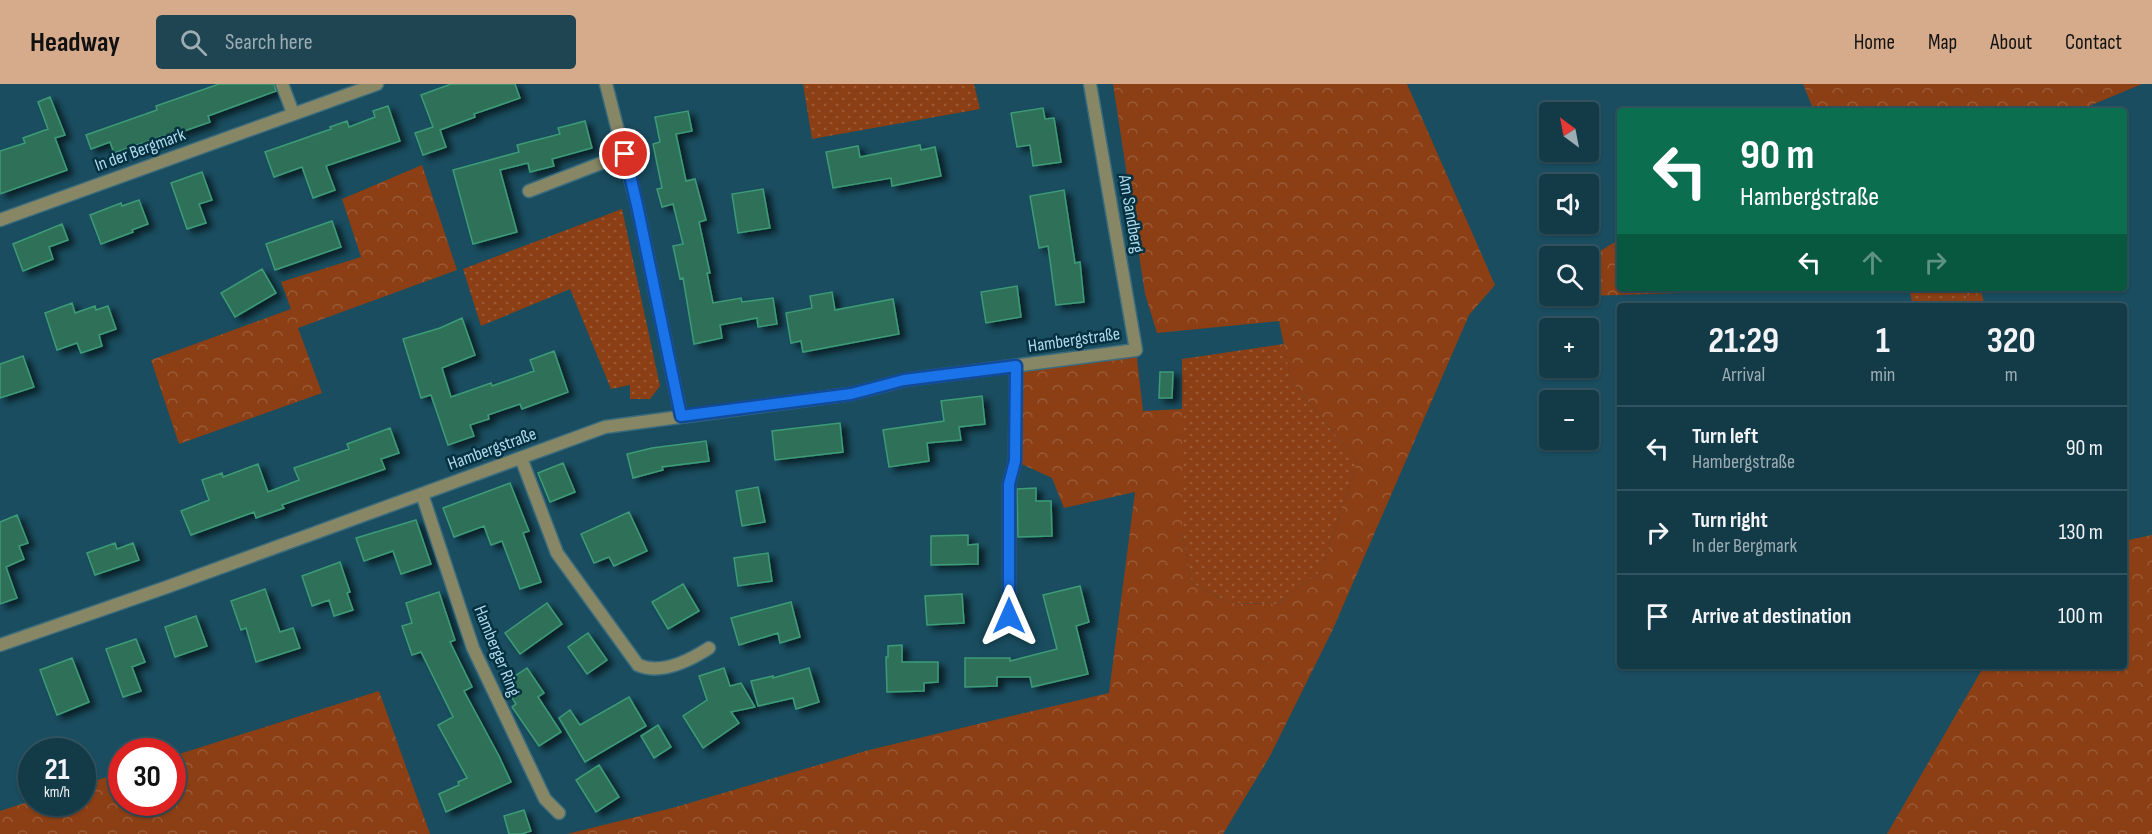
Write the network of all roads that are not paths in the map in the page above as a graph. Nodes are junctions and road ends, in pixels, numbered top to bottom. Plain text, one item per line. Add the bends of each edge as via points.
1 (282, 84) edge
2 (377, 84) edge
3 (606, 84) edge
4 (1089, 84) edge
5 (292, 113) junction
6 (625, 154) junction
7 (529, 191) dead end
8 (0, 220) edge
9 (1136, 350) joint
10 (1016, 366) junction
11 (681, 416) junction
12 (521, 458) junction
13 (422, 494) junction
14 (1009, 616) dead end
15 (0, 645) edge
16 (709, 648) dead end
17 (559, 813) dead end

1 - 5 street
2 - 5 street, In der Bergmark
3 - 6 street
4 - 9 street, Am Sandberg
5 - 8 street, In der Bergmark
6 - 7 street
6 - 11 street
9 - 10 street, Hambergstraße
10 - 11 street, Hambergstraße via 904,380 851,394
10 - 14 street, Hambergstraße via 1015,461 1009,484
11 - 12 street, Hambergstraße via 605,428
12 - 13 street, Hambergstraße
12 - 16 street via 557,553 638,665 649,670 689,661
13 - 15 street, Hambergstraße
13 - 17 street, Hamberger Ring via 473,648 545,799

